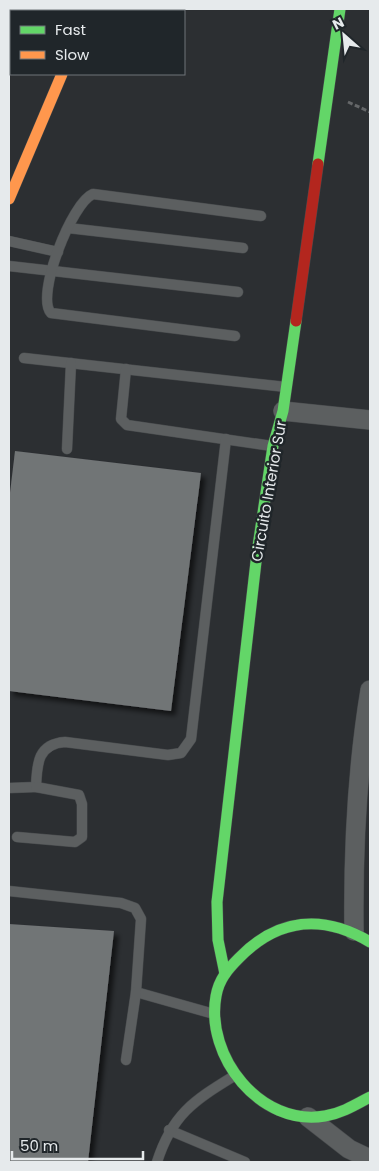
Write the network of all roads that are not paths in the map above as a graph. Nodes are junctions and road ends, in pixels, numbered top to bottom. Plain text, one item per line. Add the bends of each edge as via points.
1 (340, 9) edge
2 (62, 75) edge
3 (10, 188) edge
4 (261, 216) dead end
5 (68, 228) junction
6 (9, 241) edge
7 (243, 248) dead end
8 (58, 252) junction
9 (9, 266) edge
10 (51, 271) junction
11 (238, 292) dead end
12 (235, 336) dead end
13 (24, 358) dead end
14 (72, 363) junction
15 (126, 370) junction
16 (286, 387) junction
17 (283, 412) junction
18 (370, 420) edge
19 (226, 439) junction
20 (273, 446) junction
21 (67, 449) dead end
22 (370, 690) edge
23 (36, 787) junction
24 (9, 788) edge
25 (16, 837) dead end
26 (9, 891) edge
27 (354, 931) junction
28 (370, 942) edge
29 (225, 974) junction
30 (136, 992) junction
31 (214, 1014) junction
32 (126, 1060) dead end
33 (234, 1076) junction
34 (370, 1097) edge
35 (308, 1117) junction
36 (169, 1130) junction
37 (370, 1159) edge
38 (157, 1162) edge
39 (245, 1162) edge

1 - 16 street, Circuito Interior Sur
2 - 3 street
4 - 5 lane via 100,193 88,196
5 - 7 lane
5 - 8 lane
6 - 8 lane
8 - 10 lane
9 - 10 lane
10 - 11 lane
10 - 12 lane via 46,306 51,313
13 - 14 lane
14 - 15 lane
14 - 21 lane
15 - 16 lane
15 - 19 lane via 121,418 127,425
16 - 17 street, Circuito Interior Sur
17 - 18 street
17 - 20 street, Circuito Interior Sur
19 - 20 lane
19 - 23 lane via 188,745 181,753 168,755 56,743 41,754 37,762
20 - 29 street, Circuito Interior Sur via 256,553 217,902 218,940
22 - 27 street via 363,732 356,825
23 - 24 lane
23 - 25 lane via 79,795 82,837 75,842
26 - 30 lane via 121,902 135,908 141,918
27 - 28 street
27 - 29 street via 328,923 300,923 274,931 250,945
29 - 31 street
30 - 31 lane
30 - 32 lane
31 - 33 street via 222,1054
33 - 35 street via 248,1093 266,1105
33 - 36 lane via 199,1098
34 - 35 street via 360,1105 334,1114
35 - 37 street via 349,1149
36 - 38 lane
36 - 39 lane

